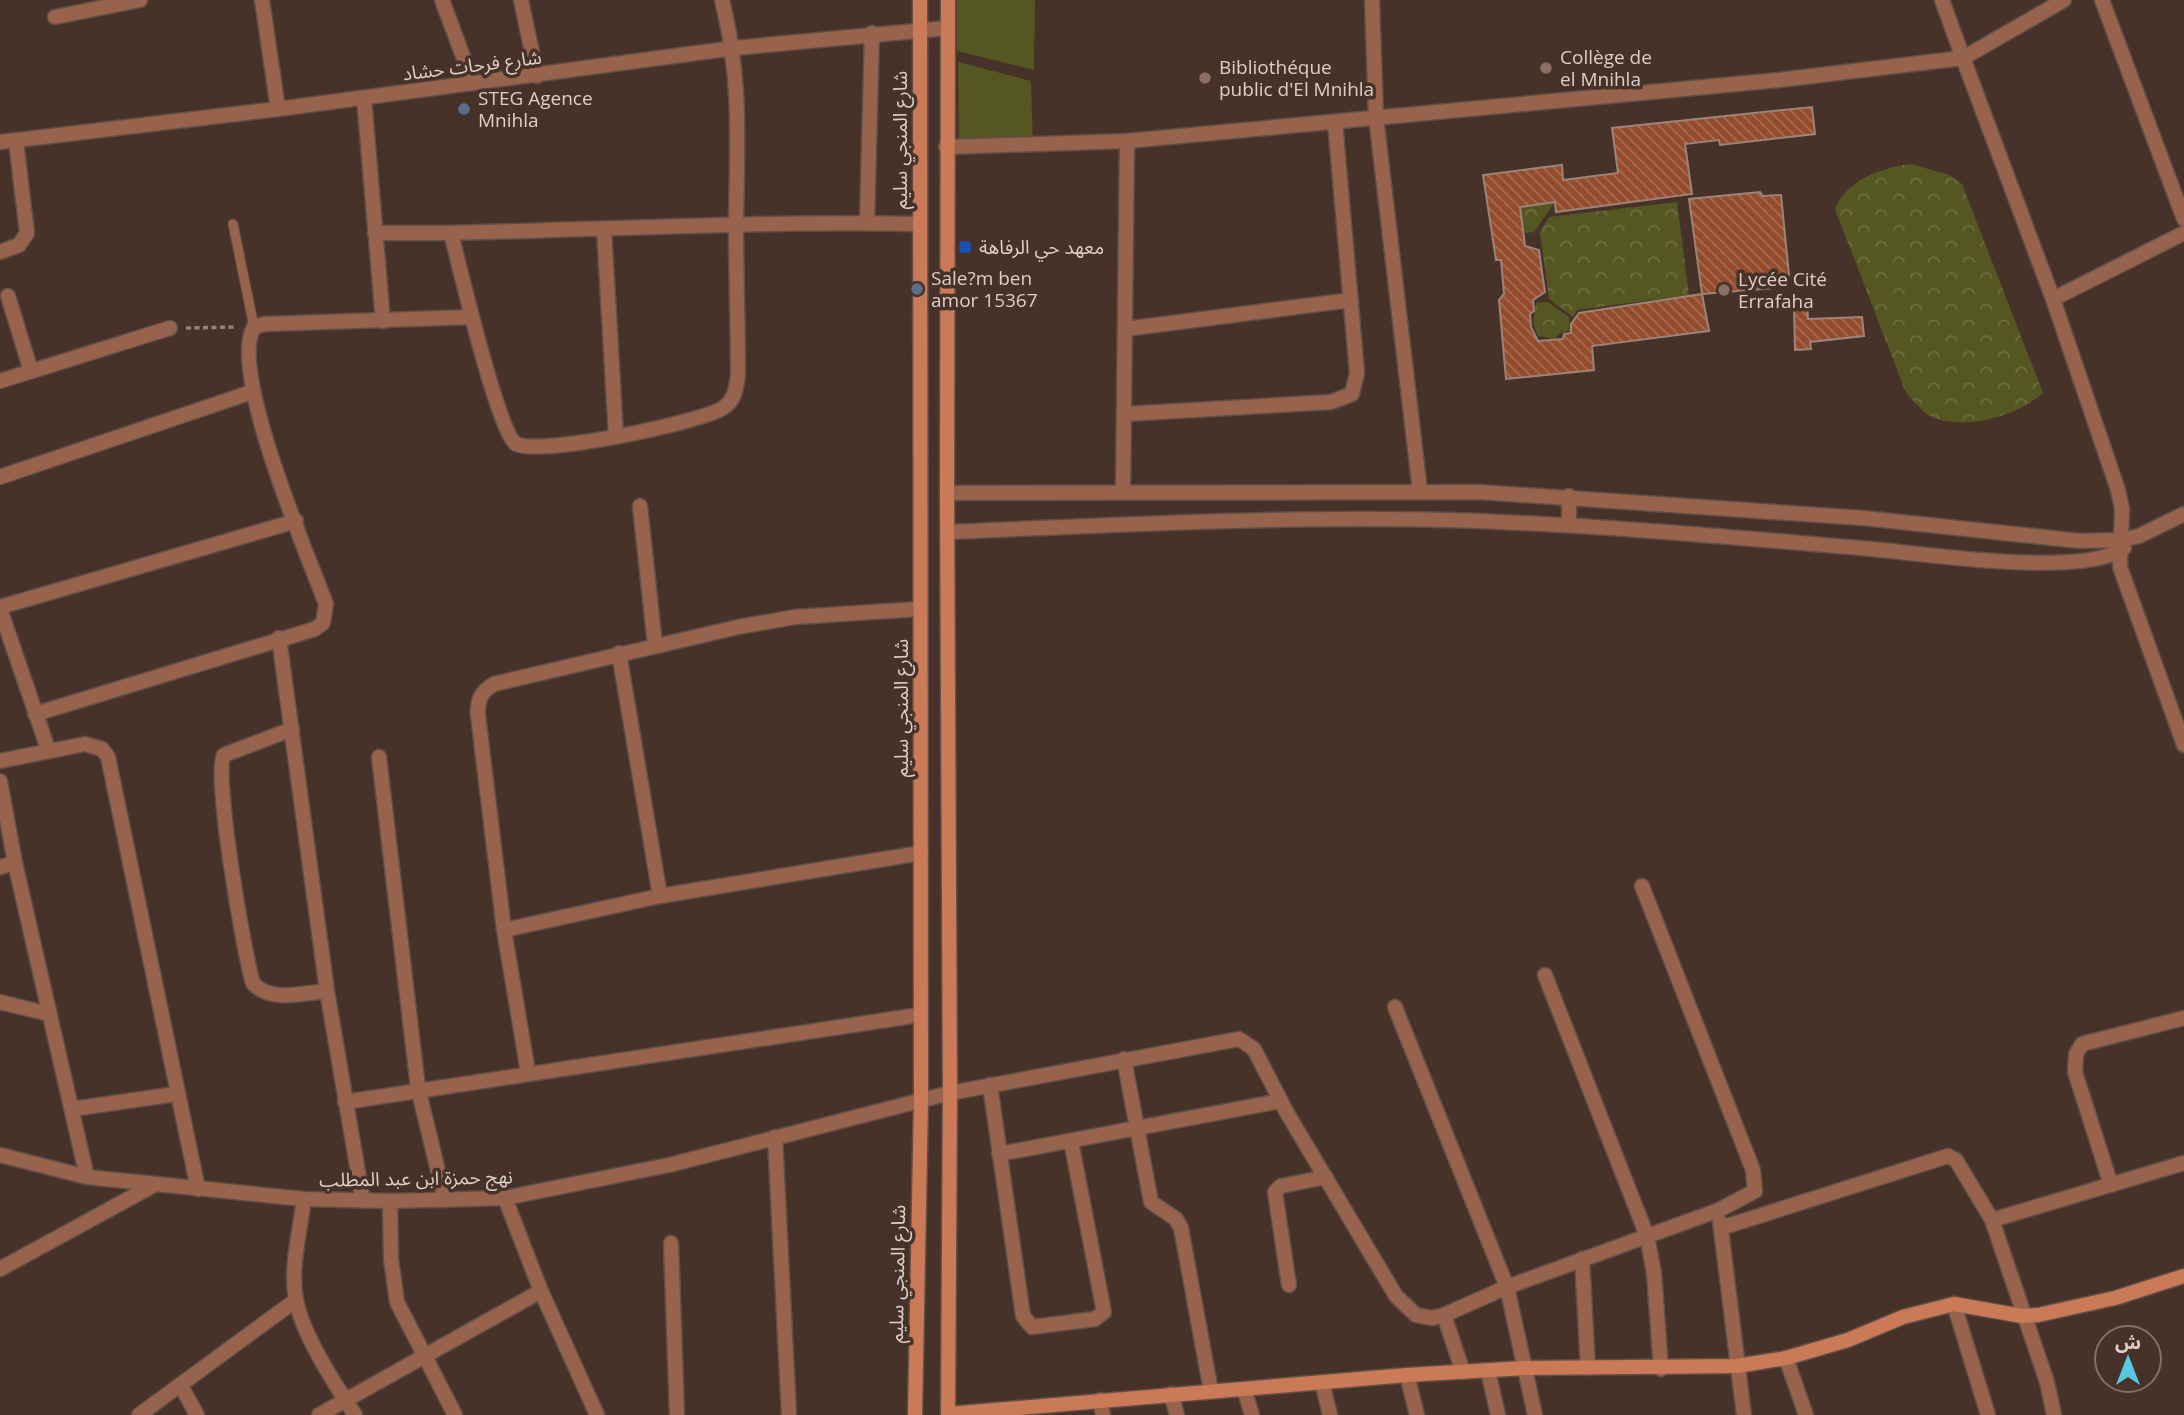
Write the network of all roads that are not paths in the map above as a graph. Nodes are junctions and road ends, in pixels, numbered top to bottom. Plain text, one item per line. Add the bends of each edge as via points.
1 (140, 0) edge
2 (262, 0) edge
3 (442, 0) edge
4 (521, 0) edge
5 (722, 0) edge
6 (920, 0) edge
7 (948, 0) edge
8 (1372, 0) edge
9 (1942, 0) edge
10 (2064, 0) edge
11 (2102, 0) edge
12 (55, 17) dead end
13 (948, 28) junction
14 (920, 29) junction
15 (872, 33) junction
16 (734, 48) junction
17 (1963, 58) junction
18 (537, 76) junction
19 (473, 83) junction
20 (363, 98) junction
21 (278, 110) junction
22 (1376, 117) junction
23 (1335, 122) junction
24 (16, 141) junction
25 (1127, 141) junction
26 (0, 142) edge
27 (946, 147) junction
28 (2184, 219) edge
29 (867, 223) junction
30 (233, 224) dead end
31 (919, 224) junction
32 (736, 225) junction
33 (604, 229) junction
34 (376, 233) junction
35 (451, 233) junction
36 (2184, 233) edge
37 (0, 251) edge
38 (8, 296) dead end
39 (2053, 299) junction
40 (1351, 300) junction
41 (472, 317) junction
42 (383, 321) junction
43 (254, 327) junction
44 (170, 328) road end
45 (1125, 329) junction
46 (32, 371) junction
47 (0, 381) edge
48 (252, 392) junction
49 (1124, 414) junction
50 (616, 436) junction
51 (0, 477) edge
52 (1123, 491) junction
53 (1420, 491) junction
54 (947, 493) junction
55 (1569, 496) junction
56 (640, 506) dead end
57 (2184, 514) edge
58 (296, 521) junction
59 (1569, 525) junction
60 (948, 532) junction
61 (2121, 546) junction
62 (0, 608) edge
63 (920, 609) junction
64 (279, 638) junction
65 (5, 640) edge
66 (655, 645) junction
67 (620, 653) junction
68 (35, 714) junction
69 (292, 729) junction
70 (2184, 746) edge
71 (48, 749) junction
72 (379, 757) dead end
73 (0, 761) edge
74 (0, 782) edge
75 (921, 853) junction
76 (15, 863) junction
77 (0, 867) edge
78 (1642, 886) dead end
79 (660, 897) junction
80 (504, 930) junction
81 (1545, 975) dead end
82 (327, 991) junction
83 (0, 1002) edge
84 (1395, 1007) dead end
85 (49, 1014) junction
86 (919, 1015) junction
87 (2184, 1018) edge
88 (1124, 1059) junction
89 (528, 1072) junction
90 (990, 1085) junction
91 (418, 1088) junction
92 (950, 1093) junction
93 (176, 1094) junction
94 (921, 1100) junction
95 (345, 1101) junction
96 (1280, 1101) junction
97 (72, 1109) junction
98 (1138, 1128) junction
99 (775, 1138) junction
100 (1071, 1141) junction
101 (999, 1154) junction
102 (0, 1155) edge
103 (2184, 1163) edge
104 (87, 1177) junction
105 (1326, 1177) junction
106 (154, 1185) junction
107 (2110, 1185) junction
108 (198, 1189) junction
109 (505, 1198) junction
110 (304, 1199) junction
111 (445, 1200) junction
112 (363, 1201) junction
113 (390, 1201) junction
114 (1719, 1210) junction
115 (1992, 1220) junction
116 (1721, 1228) junction
117 (1647, 1236) junction
118 (671, 1243) dead end
119 (1582, 1259) junction
120 (0, 1269) edge
121 (2184, 1276) edge
122 (1289, 1284) dead end
123 (1507, 1287) junction
124 (541, 1291) junction
125 (296, 1300) junction
126 (1954, 1304) junction
127 (1444, 1315) junction
128 (2022, 1316) junction
129 (423, 1356) junction
130 (1786, 1358) junction
131 (1737, 1366) junction
132 (1525, 1368) junction
133 (1588, 1368) junction
134 (1661, 1369) junction
135 (1488, 1371) junction
136 (1463, 1372) junction
137 (1407, 1375) junction
138 (1321, 1382) junction
139 (181, 1386) junction
140 (1244, 1389) junction
141 (1211, 1391) junction
142 (1171, 1394) junction
143 (345, 1399) junction
144 (1102, 1408) edge
145 (948, 1414) edge
146 (139, 1415) edge
147 (197, 1415) edge
148 (319, 1415) edge
149 (355, 1415) edge
150 (455, 1415) edge
151 (597, 1415) edge
152 (677, 1415) edge
153 (789, 1415) edge
154 (915, 1415) edge
155 (1177, 1415) edge
156 (1252, 1415) edge
157 (1330, 1415) edge
158 (1417, 1415) edge
159 (1498, 1415) edge
160 (1535, 1415) edge
161 (1744, 1415) edge
162 (1806, 1415) edge
163 (1988, 1415) edge
164 (2054, 1415) edge

1 - 12 street
2 - 21 street
3 - 19 street
4 - 18 street
5 - 16 street
6 - 14 main road, شارع المنجي سليم
7 - 13 main road
8 - 22 street
9 - 17 street
10 - 17 street
11 - 28 street
13 - 14 street, شارع فرحات حشاد
13 - 27 main road
14 - 15 street, شارع فرحات حشاد
14 - 31 main road, شارع المنجي سليم
15 - 16 street, شارع فرحات حشاد
15 - 29 street
16 - 18 street, شارع فرحات حشاد
16 - 32 street
17 - 22 street
17 - 39 street
18 - 19 street, شارع فرحات حشاد
19 - 20 street, شارع فرحات حشاد
20 - 21 street, شارع فرحات حشاد
20 - 34 street
21 - 24 street, شارع فرحات حشاد
22 - 23 street
22 - 53 street
23 - 25 street
23 - 40 street
24 - 26 street, شارع فرحات حشاد
24 - 37 street via 27,233 19,245
25 - 27 street
25 - 45 street
27 - 54 main road
29 - 31 street
29 - 32 street
30 - 43 lane
31 - 63 main road, شارع المنجي سليم
32 - 33 street
32 - 50 street via 738,376 731,402 708,415
33 - 35 street
33 - 50 street
34 - 35 street
34 - 42 street
35 - 41 street
36 - 39 street
38 - 46 street
39 - 61 street via 2118,490
40 - 45 street
40 - 49 street via 1357,373 1353,394 1343,400
41 - 42 street
41 - 50 street via 505,425 515,443 550,448
42 - 43 street
43 - 48 street via 249,342
44 - 46 street
45 - 49 street
46 - 47 street
48 - 51 street
48 - 58 street
49 - 52 street
52 - 53 street
52 - 54 street
53 - 55 street
54 - 60 main road
55 - 59 street
55 - 61 street via 1863,518
56 - 66 street
57 - 61 street
58 - 62 street
58 - 64 street via 326,615 314,629
59 - 60 street via 1444,520 1198,522
59 - 61 street via 2019,561 2106,557
60 - 92 main road
61 - 70 street via 2123,578
62 - 65 street
63 - 66 street via 795,618
63 - 75 main road, شارع المنجي سليم
64 - 68 street
64 - 69 street
65 - 68 street
66 - 67 street
67 - 79 street
67 - 80 street via 494,684 480,696 478,715
68 - 71 street
69 - 82 street
69 - 82 street via 224,755 220,768 223,799 253,983 259,991 272,995
71 - 73 street
71 - 93 street via 95,745 108,757
72 - 91 street
74 - 76 street
75 - 79 street
75 - 86 main road, شارع المنجي سليم
76 - 77 street
76 - 85 street
78 - 114 street via 1756,1177 1751,1195
79 - 80 street
80 - 89 street
81 - 117 street
82 - 95 street
83 - 85 street
84 - 123 street
85 - 97 street
86 - 89 street
86 - 94 main road, شارع المنجي سليم
87 - 107 street via 2082,1044 2076,1054 2075,1072
88 - 90 street, نهج حمزة ابن عبد المطلب
88 - 96 street, نهج حمزة ابن عبد المطلب via 1239,1039 1254,1049
88 - 98 street
89 - 91 street
90 - 92 street, نهج حمزة ابن عبد المطلب
90 - 101 street
91 - 95 street
91 - 111 street
92 - 94 street, نهج حمزة ابن عبد المطلب
92 - 145 main road
93 - 97 street
93 - 108 street
94 - 99 street, نهج حمزة ابن عبد المطلب
94 - 154 main road, شارع المنجي سليم
95 - 112 street
96 - 98 street
96 - 105 street, نهج حمزة ابن عبد المطلب
97 - 104 street
98 - 100 street
98 - 141 street via 1151,1202 1176,1219 1181,1228
99 - 109 street, نهج حمزة ابن عبد المطلب
99 - 153 street
100 - 101 street
100 - 101 street via 1104,1308 1095,1319 1039,1328 1025,1322
102 - 104 street, نهج حمزة ابن عبد المطلب
103 - 107 street
104 - 106 street, نهج حمزة ابن عبد المطلب
105 - 122 street via 1281,1186 1275,1192
105 - 127 street, نهج حمزة ابن عبد المطلب via 1406,1308 1432,1318
106 - 108 street, نهج حمزة ابن عبد المطلب
106 - 120 street
107 - 115 street
108 - 110 street, نهج حمزة ابن عبد المطلب
109 - 111 street, نهج حمزة ابن عبد المطلب
109 - 124 street
110 - 112 street, نهج حمزة ابن عبد المطلب
110 - 125 street
111 - 113 street, نهج حمزة ابن عبد المطلب
112 - 113 street, نهج حمزة ابن عبد المطلب
113 - 129 street via 397,1302
114 - 116 street
114 - 117 street
115 - 116 street via 1956,1160 1948,1156
115 - 128 street
116 - 131 street
117 - 119 street
117 - 134 street
118 - 152 street
119 - 123 street
119 - 133 street
121 - 128 main road via 2115,1298
123 - 127 street
123 - 132 street
124 - 129 street
124 - 151 street
125 - 139 street
125 - 143 street
126 - 128 main road
126 - 130 main road
126 - 163 street
127 - 136 street
128 - 164 street
129 - 143 street
129 - 150 street
130 - 131 main road
130 - 162 street
131 - 134 main road
131 - 161 street
132 - 133 main road
132 - 135 main road
132 - 160 street
133 - 134 main road
135 - 136 main road
135 - 159 street
136 - 137 main road
137 - 138 main road
137 - 158 street
138 - 140 main road
138 - 157 street
139 - 146 street
139 - 147 street
140 - 141 main road
140 - 156 street
141 - 142 main road
142 - 144 main road
142 - 155 street
143 - 148 street
143 - 149 street
144 - 145 main road

